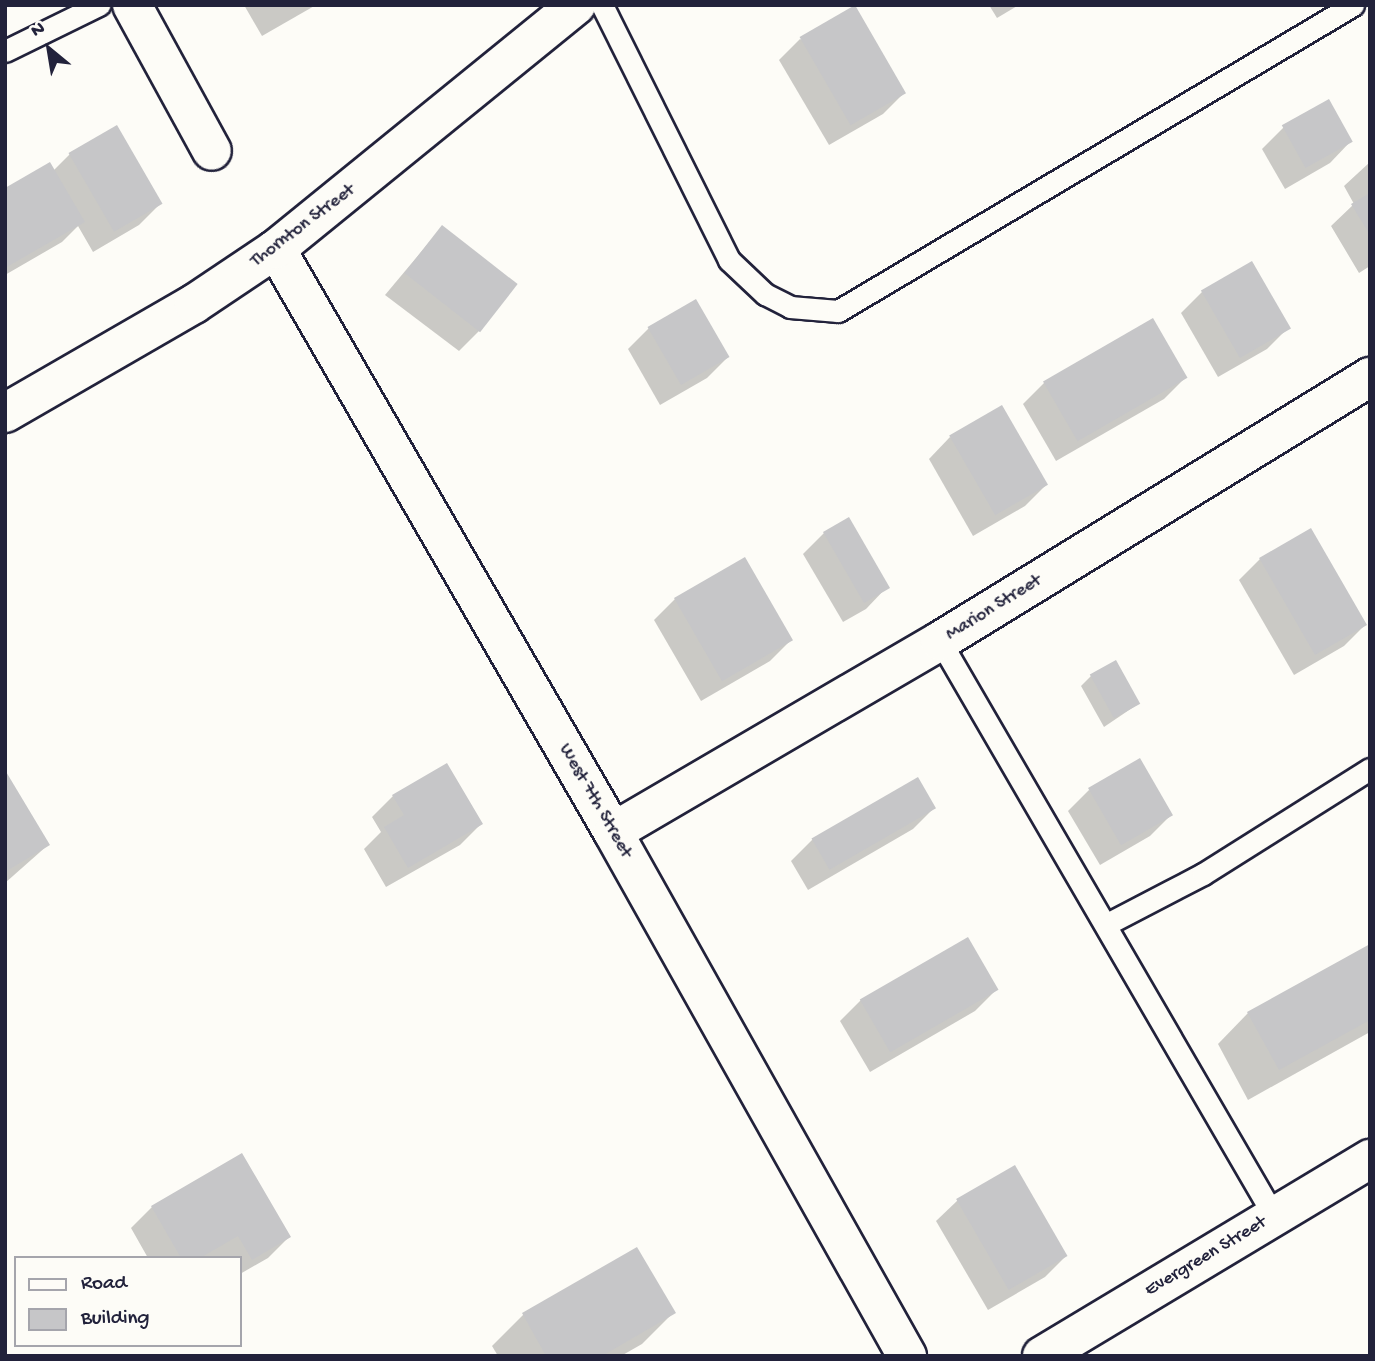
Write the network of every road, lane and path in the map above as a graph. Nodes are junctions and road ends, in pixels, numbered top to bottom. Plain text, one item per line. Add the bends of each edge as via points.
1 (99, 5) edge
2 (132, 5) edge
3 (576, 5) edge
4 (602, 5) edge
5 (1353, 5) edge
6 (5, 51) edge
7 (212, 150) dead end
8 (276, 249) junction
9 (1370, 377) edge
10 (5, 413) edge
11 (940, 641) junction
12 (1370, 769) edge
13 (613, 832) junction
14 (1107, 924) junction
15 (1370, 1159) edge
16 (1275, 1216) junction
17 (907, 1356) edge
18 (1042, 1356) edge

1 - 6 lane
2 - 7 street
3 - 8 street, Thornton Street
4 - 5 lane via 729,260 765,294 790,307 838,312
8 - 10 street, Thornton Street via 194,304
8 - 13 street, West 7th Street
9 - 11 street, Marion Street
11 - 13 street, Marion Street
11 - 14 lane
12 - 14 lane via 1203,874
13 - 17 street, West 7th Street
14 - 16 lane
15 - 16 street, Evergreen Street
16 - 18 street, Evergreen Street

